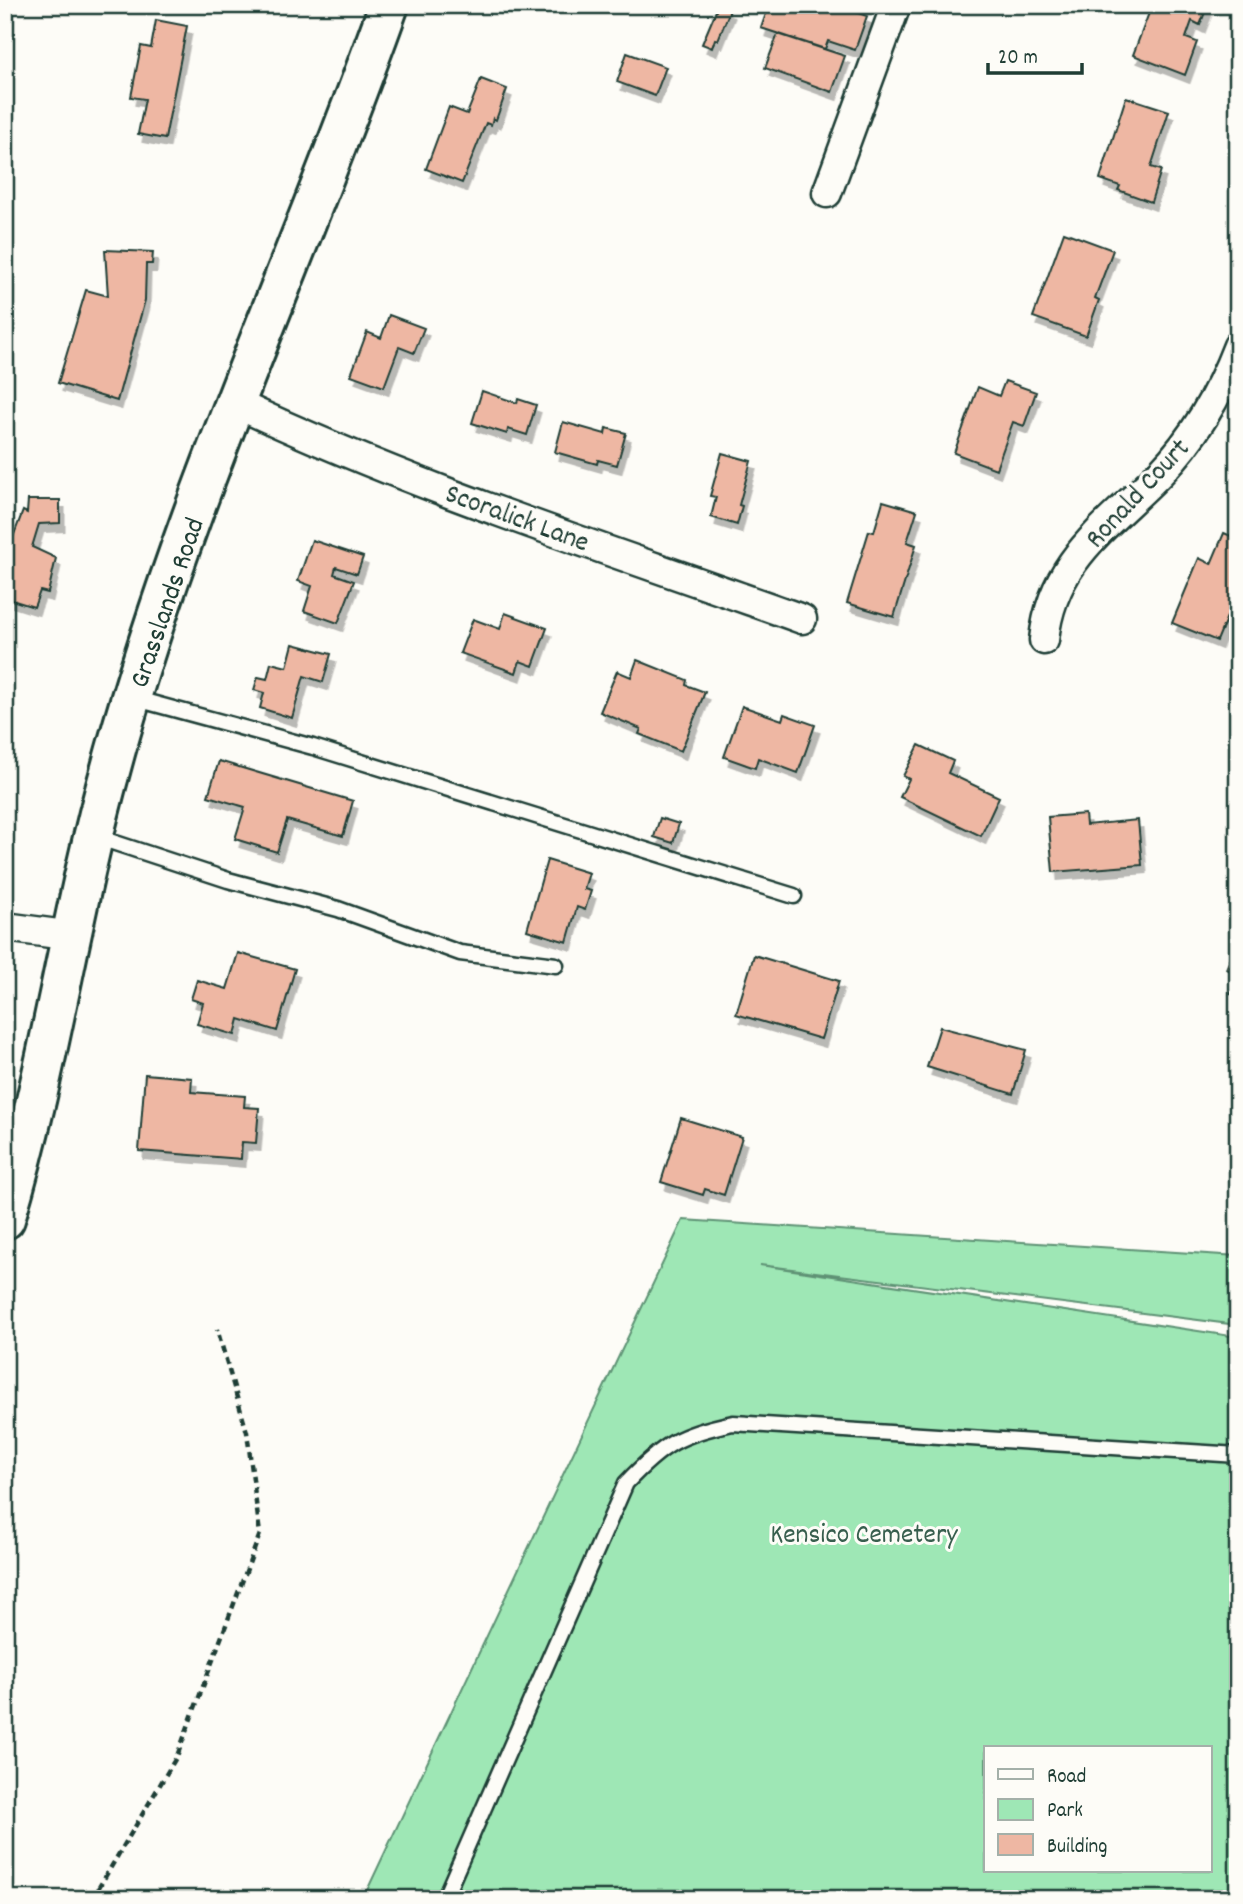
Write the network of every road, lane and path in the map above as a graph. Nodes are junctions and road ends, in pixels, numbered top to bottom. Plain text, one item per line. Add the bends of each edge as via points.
1 (389, 5) edge
2 (896, 5) edge
3 (827, 193) dead end
4 (1238, 346) edge
5 (237, 404) junction
6 (802, 619) dead end
7 (1044, 640) dead end
8 (132, 698) junction
9 (94, 836) junction
10 (794, 896) dead end
11 (5, 927) edge
12 (73, 936) junction
13 (556, 965) dead end
14 (5, 1219) edge
15 (217, 1329) dead end
16 (1238, 1455) edge
17 (92, 1899) edge
18 (444, 1899) edge

1 - 5 main road, Grasslands Road
2 - 3 street
4 - 7 street, Ronald Court via 1209,412 1161,472 1083,545 1047,611
5 - 6 street, Scoralick Lane via 467,499
5 - 8 main road, Grasslands Road via 174,566
8 - 9 main road, Grasslands Road
8 - 10 lane via 313,747
9 - 12 main road, Grasslands Road
9 - 13 lane via 228,880 338,909 460,953
11 - 12 street
12 - 14 main road, Grasslands Road via 30,1137
15 - 17 path via 247,1432 260,1534 177,1756
16 - 18 lane via 733,1423 692,1431 655,1452 626,1483

